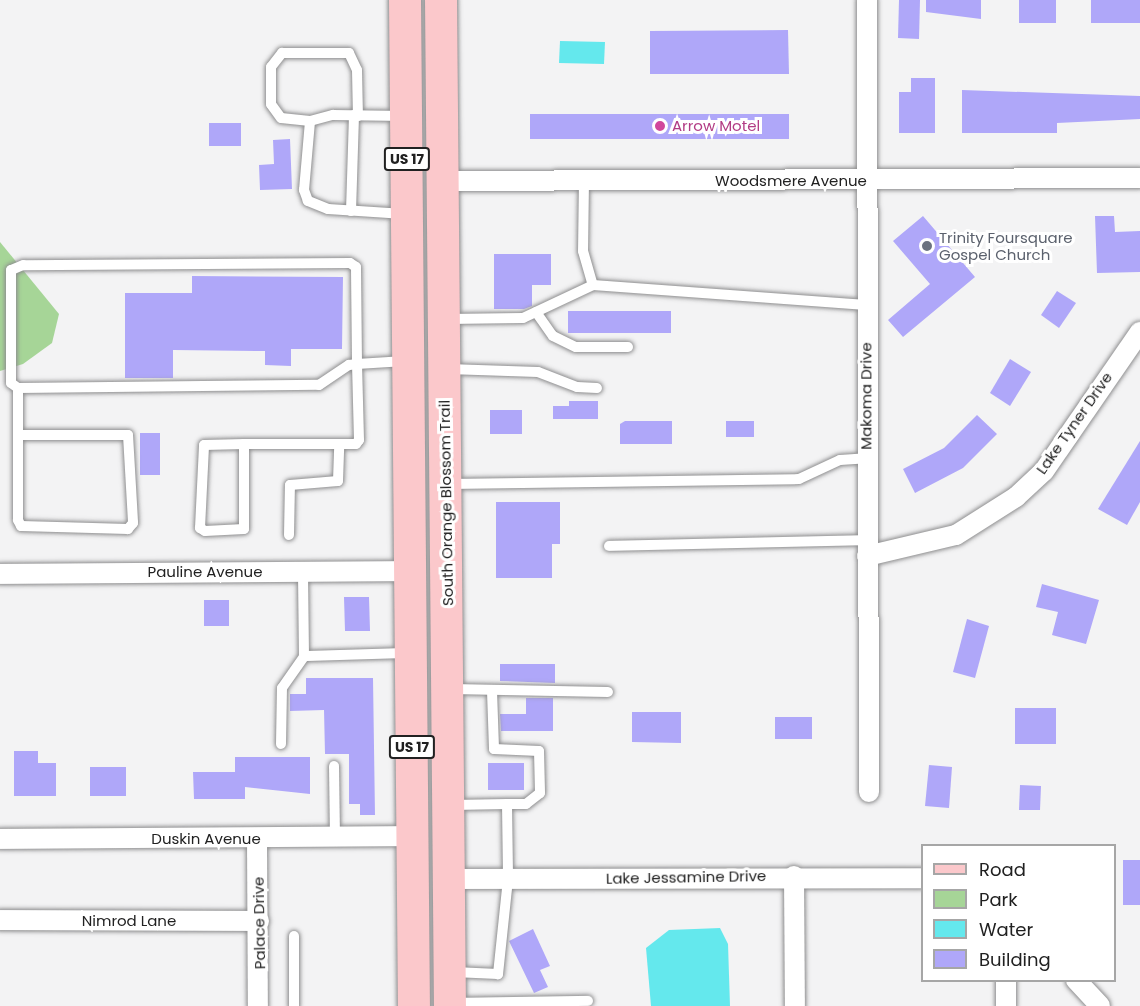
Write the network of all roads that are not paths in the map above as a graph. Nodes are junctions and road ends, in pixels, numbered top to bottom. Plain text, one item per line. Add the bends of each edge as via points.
1 (405, 0) edge
2 (441, 0) edge
3 (867, 0) edge
4 (356, 115) junction
5 (406, 116) junction
6 (310, 121) junction
7 (1140, 178) edge
8 (442, 181) junction
9 (584, 181) junction
10 (865, 181) junction
11 (351, 211) junction
12 (407, 214) junction
13 (593, 285) junction
14 (866, 305) junction
15 (536, 312) junction
16 (444, 318) junction
17 (1140, 332) edge
18 (628, 347) dead end
19 (409, 361) junction
20 (357, 364) junction
21 (444, 369) junction
22 (18, 388) junction
23 (597, 388) dead end
24 (18, 435) junction
25 (244, 444) junction
26 (339, 444) junction
27 (866, 458) junction
28 (446, 484) junction
29 (410, 488) junction
30 (289, 535) dead end
31 (446, 536) junction
32 (609, 546) dead end
33 (867, 548) junction
34 (303, 571) junction
35 (411, 571) junction
36 (0, 574) edge
37 (447, 627) junction
38 (411, 653) junction
39 (304, 656) junction
40 (448, 689) junction
41 (492, 691) junction
42 (608, 692) dead end
43 (281, 744) dead end
44 (334, 766) dead end
45 (868, 792) dead end
46 (507, 804) junction
47 (449, 805) junction
48 (412, 836) junction
49 (335, 837) junction
50 (0, 838) edge
51 (257, 839) junction
52 (794, 876) junction
53 (921, 878) edge
54 (450, 879) junction
55 (508, 879) junction
56 (0, 920) edge
57 (259, 921) junction
58 (294, 936) dead end
59 (450, 971) junction
60 (1006, 982) edge
61 (1077, 982) edge
62 (588, 1001) dead end
63 (450, 1004) edge
64 (258, 1006) edge
65 (294, 1006) edge
66 (414, 1006) edge
67 (795, 1006) edge
68 (1006, 1006) edge
69 (1100, 1006) edge

1 - 5 main road, US 17
2 - 8 main road, South Orange Blossom Trail / US 17
3 - 10 street, Makoma Drive
4 - 5 lane
4 - 6 lane
4 - 6 lane via 357,70 349,53 282,53 271,67 271,105 281,118
4 - 11 lane
5 - 12 main road, US 17
6 - 11 lane via 306,129 308,201
7 - 10 street, Woodsmere Avenue
8 - 9 street, Woodsmere Avenue
8 - 16 main road, South Orange Blossom Trail / US 17
9 - 10 street, Woodsmere Avenue
9 - 13 lane via 583,250
10 - 14 street, Makoma Drive
11 - 12 lane
12 - 19 main road, US 17
13 - 14 lane
13 - 15 lane
14 - 27 street, Makoma Drive
15 - 16 lane via 523,318
15 - 18 lane via 554,336 576,347
16 - 21 main road, South Orange Blossom Trail / US 17
17 - 33 street, Lake Tyner Drive via 1044,471 1016,497 956,535
19 - 20 lane
19 - 29 main road, US 17
20 - 22 lane via 319,385
20 - 22 lane via 356,267 350,263 23,265 11,270 11,383
20 - 26 lane via 359,440
21 - 23 lane via 538,372 577,387
21 - 28 main road, South Orange Blossom Trail / US 17
22 - 24 lane
24 - 24 lane via 21,526 128,529 133,524 128,435
25 - 25 lane via 200,448 205,531 244,529
25 - 26 lane
26 - 30 lane via 338,481 290,485
27 - 28 lane via 840,460 800,478
27 - 33 street, Makoma Drive
28 - 31 main road, South Orange Blossom Trail / US 17
29 - 31 main road via 429,527
29 - 35 main road, US 17
31 - 37 main road, South Orange Blossom Trail / US 17
32 - 33 lane
33 - 45 street, Makoma Drive
34 - 35 street, Pauline Avenue
34 - 36 street, Pauline Avenue
34 - 39 lane
35 - 37 main road via 425,582
35 - 38 main road, US 17
37 - 40 main road, South Orange Blossom Trail / US 17
38 - 39 lane
38 - 48 main road, US 17
39 - 43 lane via 282,688
40 - 41 lane
40 - 47 main road, South Orange Blossom Trail / US 17
41 - 42 lane
41 - 46 lane via 494,749 539,751 540,794 526,804
44 - 49 lane
46 - 47 lane
46 - 55 lane
47 - 54 main road, South Orange Blossom Trail / US 17
48 - 49 street, Duskin Avenue
48 - 66 main road, US 17
49 - 51 street, Duskin Avenue
50 - 51 street, Duskin Avenue
51 - 57 street, Palace Drive
52 - 53 street, Lake Jessamine Drive
52 - 55 street, Lake Jessamine Drive
52 - 67 street
54 - 55 street, Lake Jessamine Drive
54 - 59 main road, South Orange Blossom Trail / US 17
55 - 59 lane via 498,974
56 - 57 street, Nimrod Lane
57 - 64 street, Palace Drive
58 - 65 lane
59 - 63 main road, South Orange Blossom Trail / US 17
60 - 68 street
61 - 69 street
62 - 63 lane

